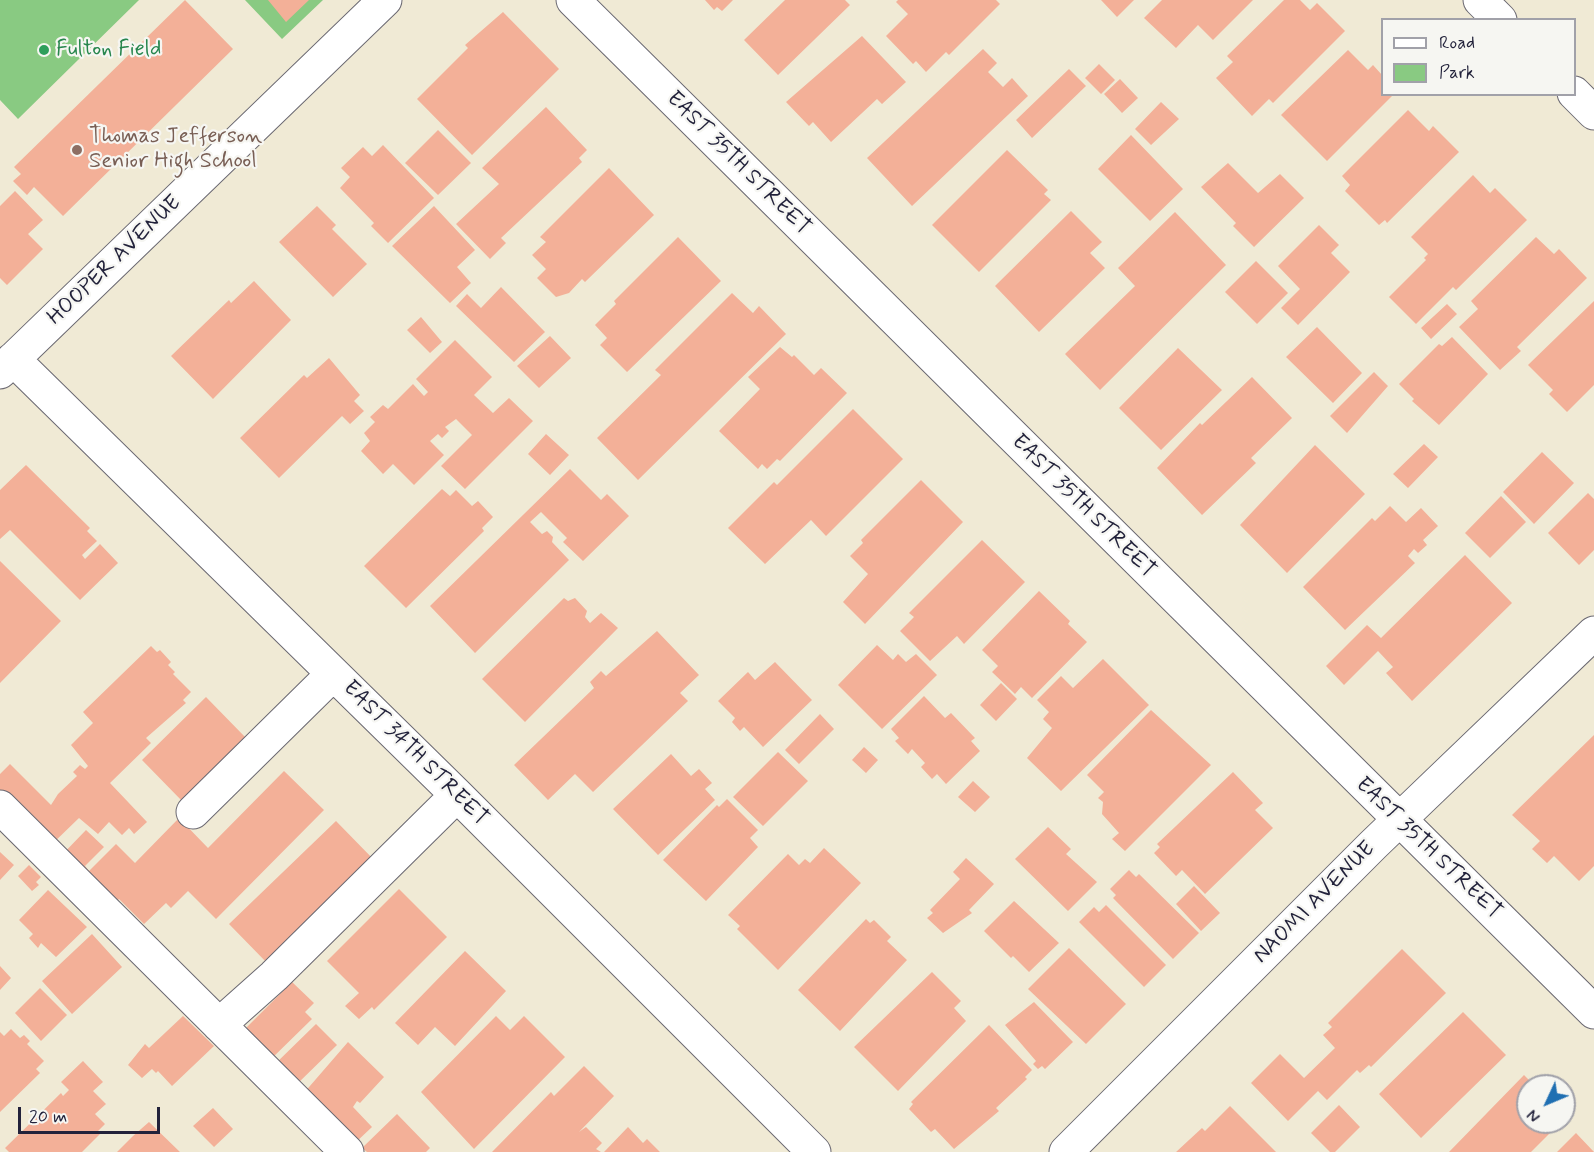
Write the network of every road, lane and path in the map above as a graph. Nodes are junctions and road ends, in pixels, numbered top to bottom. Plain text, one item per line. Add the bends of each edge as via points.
1 (385, 0) edge
2 (573, 0) edge
3 (1480, 0) edge
4 (1498, 18) edge
5 (1576, 94) edge
6 (1594, 113) edge
7 (7, 365) edge
8 (1594, 633) edge
9 (333, 674) junction
10 (457, 795) junction
11 (0, 807) edge
12 (193, 812) dead end
13 (1400, 819) junction
14 (1594, 1012) edge
15 (219, 1025) junction
16 (346, 1152) edge
17 (814, 1152) edge
18 (1066, 1152) edge

1 - 7 street, HOOPER AVENUE
2 - 13 street, EAST 35TH STREET
3 - 4 street
5 - 6 street
7 - 9 street, EAST 34TH STREET
8 - 13 street, NAOMI AVENUE
9 - 10 street, EAST 34TH STREET
9 - 12 street
10 - 15 street
10 - 17 street, EAST 34TH STREET
11 - 15 street
13 - 14 street, EAST 35TH STREET
13 - 18 street, NAOMI AVENUE
15 - 16 street

